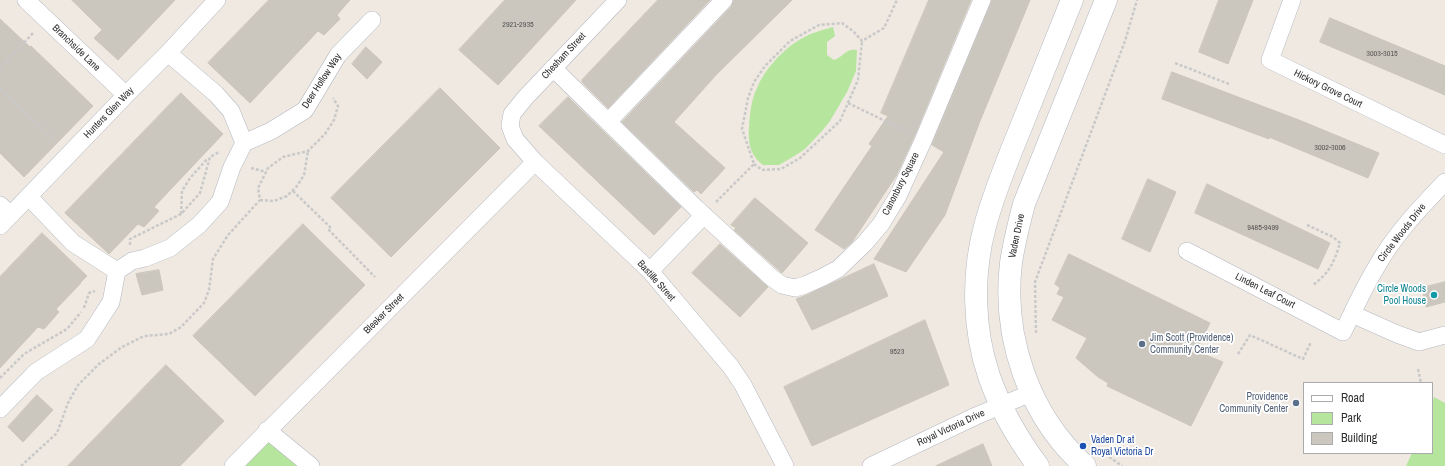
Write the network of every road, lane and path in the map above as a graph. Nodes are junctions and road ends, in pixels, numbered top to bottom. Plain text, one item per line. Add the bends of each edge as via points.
1 (26, 0) edge
2 (217, 0) edge
3 (618, 0) edge
4 (724, 0) edge
5 (897, 0) edge
6 (982, 0) edge
7 (1072, 0) edge
8 (1106, 0) edge
9 (1138, 0) edge
10 (1292, 0) edge
11 (372, 20) dead end
12 (37, 29) dead end
13 (862, 41) junction
14 (168, 53) junction
15 (1175, 63) dead end
16 (0, 68) edge
17 (553, 68) junction
18 (321, 83) junction
19 (1229, 84) dead end
20 (0, 89) edge
21 (126, 95) junction
22 (848, 103) junction
23 (512, 114) joint
24 (608, 122) junction
25 (923, 141) junction
26 (244, 143) junction
27 (59, 145) dead end
28 (1445, 145) edge
29 (224, 150) dead end
30 (308, 151) junction
31 (210, 157) junction
32 (535, 162) junction
33 (754, 164) junction
34 (1445, 182) edge
35 (293, 190) junction
36 (29, 197) junction
37 (260, 200) junction
38 (716, 202) dead end
39 (181, 214) junction
40 (704, 215) junction
41 (4, 216) edge
42 (1307, 225) dead end
43 (130, 250) dead end
44 (1187, 251) dead end
45 (117, 271) junction
46 (650, 271) junction
47 (375, 277) dead end
48 (1313, 285) dead end
49 (98, 291) dead end
50 (1352, 314) junction
51 (1343, 332) joint
52 (1445, 335) edge
53 (1036, 340) dead end
54 (1311, 342) dead end
55 (1238, 354) dead end
56 (1418, 369) dead end
57 (0, 378) edge
58 (1421, 382) edge
59 (1031, 393) junction
60 (1001, 405) junction
61 (0, 409) edge
62 (267, 430) junction
63 (1092, 458) edge
64 (21, 466) edge
65 (233, 466) edge
66 (311, 466) edge
67 (785, 466) edge
68 (871, 466) edge
69 (1038, 466) edge
70 (1122, 466) edge

1 - 21 street, Branchside Lane
2 - 14 street, Hunters Glen Way
3 - 17 street, Chesham Street
4 - 24 street
5 - 13 path via 884,28
6 - 25 street, Canonbury Square
7 - 60 street via 984,226 976,290 977,318 989,376
8 - 59 street, Vaden Drive via 1024,204 1016,234 1009,288 1010,316 1020,362
9 - 53 path via 1035,282
10 - 28 street, Hickory Grove Court via 1270,60
11 - 18 street, Deer Hollow Way via 338,55
12 - 16 path
13 - 22 path via 858,80
13 - 33 path via 842,23 819,25 790,41 765,66 754,82 748,98 742,129
14 - 21 street, Hunters Glen Way
14 - 26 street via 216,94 231,111
15 - 19 path
17 - 23 street, Chesham Street
17 - 24 street, Canonbury Square
18 - 26 street, Deer Hollow Way via 305,110 271,131
18 - 30 path via 338,106 334,120 325,134
20 - 27 path
21 - 36 street, Hunters Glen Way
22 - 25 path
22 - 33 path via 840,121 800,158 781,169 762,170
23 - 32 street, Bastille Street via 510,126 515,139
24 - 40 street, Canonbury Square
25 - 40 street, Canonbury Square via 898,196 865,244 838,269 805,285 795,288 782,285
26 - 45 street via 232,167 220,202 199,225 170,248 132,261
29 - 31 path
30 - 35 path via 304,175
30 - 37 path via 283,157 268,168 258,188
31 - 39 path via 200,193
31 - 39 path via 190,178 182,191
32 - 46 street, Bastille Street
32 - 62 street, Bleeker Street
33 - 38 path
34 - 50 street, Circle Woods Drive via 1400,232 1377,265
35 - 37 path via 287,196 274,201
35 - 47 path
36 - 41 street, Hunters Glen Way
36 - 45 street via 73,244
37 - 64 path via 228,235 213,259 209,290 204,303 175,331 169,334 144,336 122,347 99,364 78,385 57,433
39 - 43 path via 130,239
40 - 46 street
42 - 48 path via 1333,236 1340,243 1335,259 1325,276
44 - 51 street, Linden Leaf Court
45 - 61 street via 112,302 87,339 36,372
46 - 67 street, Bastille Street via 731,367
49 - 57 path via 88,293 84,309 67,329 24,354
50 - 51 street, Circle Woods Drive
50 - 52 street via 1419,342
54 - 55 path via 1303,359 1250,335
56 - 58 path
59 - 60 street, Royal Victoria Drive
59 - 63 street, Vaden Drive via 1043,416 1061,441
60 - 68 street, Royal Victoria Drive
60 - 69 street
62 - 65 street, Bleeker Street
62 - 66 street
63 - 70 path

